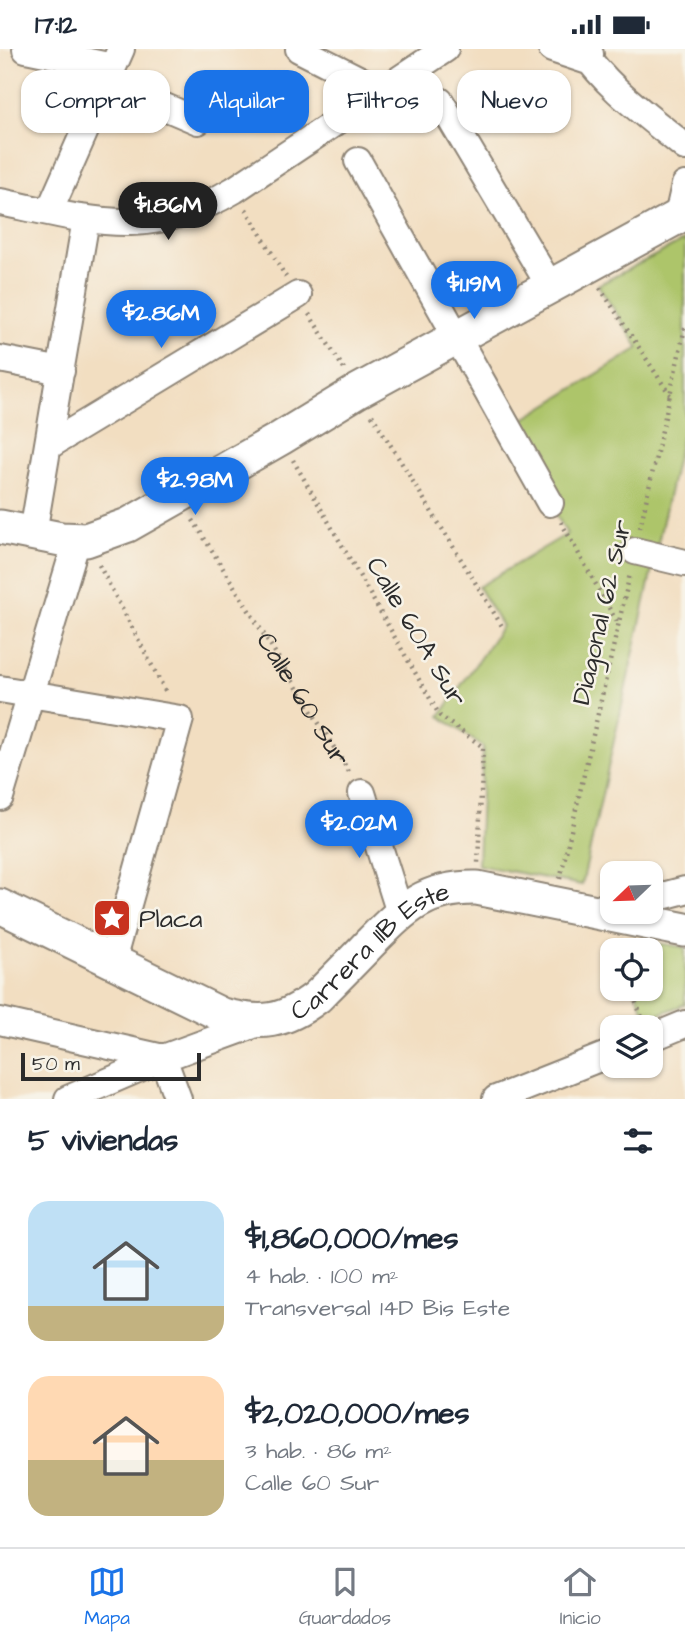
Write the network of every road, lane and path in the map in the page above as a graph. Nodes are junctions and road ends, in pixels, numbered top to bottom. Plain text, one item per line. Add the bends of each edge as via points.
1 (26, 49) edge
2 (299, 49) edge
3 (445, 49) edge
4 (552, 49) edge
5 (587, 53) edge
6 (113, 66) edge
7 (340, 70) edge
8 (414, 70) edge
9 (443, 106) edge
10 (184, 112) edge
11 (323, 130) edge
12 (685, 147) edge
13 (358, 161) dead end
14 (0, 202) edge
15 (683, 205) edge
16 (49, 212) junction
17 (86, 219) junction
18 (586, 267) junction
19 (550, 286) junction
20 (298, 295) dead end
21 (685, 328) edge
22 (457, 337) junction
23 (0, 359) edge
24 (61, 371) junction
25 (670, 395) junction
26 (281, 438) junction
27 (48, 446) junction
28 (177, 496) junction
29 (550, 503) joint
30 (0, 527) edge
31 (33, 533) junction
32 (81, 540) junction
33 (635, 551) junction
34 (685, 563) edge
35 (618, 625) junction
36 (0, 689) edge
37 (30, 696) junction
38 (180, 719) junction
39 (362, 793) joint
40 (0, 797) edge
41 (477, 888) junction
42 (685, 890) edge
43 (663, 896) edge
44 (554, 904) junction
45 (0, 906) edge
46 (600, 910) edge
47 (400, 913) junction
48 (660, 924) edge
49 (685, 930) edge
50 (112, 961) junction
51 (0, 1021) edge
52 (263, 1021) junction
53 (685, 1024) edge
54 (663, 1033) edge
55 (163, 1058) junction
56 (600, 1058) edge
57 (68, 1099) edge
58 (178, 1099) edge
59 (496, 1099) edge

1 - 6 street
2 - 7 street
3 - 8 street
4 - 5 street
5 - 12 street via 608,83
6 - 10 street
6 - 16 street
9 - 19 street
11 - 17 street via 234,190 195,210 130,223
13 - 22 street
14 - 16 street
15 - 18 street
16 - 17 street
17 - 24 street
18 - 19 street
18 - 25 path
19 - 22 street
20 - 27 street
21 - 25 path, Diagonal 62 Sur
22 - 26 street
22 - 29 street
23 - 24 street
24 - 27 street
25 - 33 path, Diagonal 62 Sur
26 - 28 street
26 - 41 path, Calle 60A Sur via 440,716 483,747
27 - 31 street
28 - 32 street via 128,525
28 - 39 path, Calle 60 Sur
29 - 35 path
30 - 31 street
31 - 32 street
32 - 37 street
32 - 38 path
33 - 34 street
33 - 35 path, Diagonal 62 Sur
35 - 44 path, Diagonal 62 Sur
36 - 37 street
37 - 38 street
37 - 40 street
38 - 50 street
39 - 47 street, Calle 60 Sur
41 - 44 street, Carrera 11B Este
41 - 47 street, Carrera 11B Este via 443,891
42 - 43 street
44 - 46 street, Carrera 11B Este
45 - 50 street
47 - 52 street, Carrera 11B Este via 317,997 297,1011
48 - 49 street, Carrera 11B Este
50 - 52 street via 222,1015
51 - 55 street
52 - 55 street, Carrera 11B Este
53 - 54 street
55 - 57 street, Carrera 11B Este
55 - 58 street
56 - 59 street

